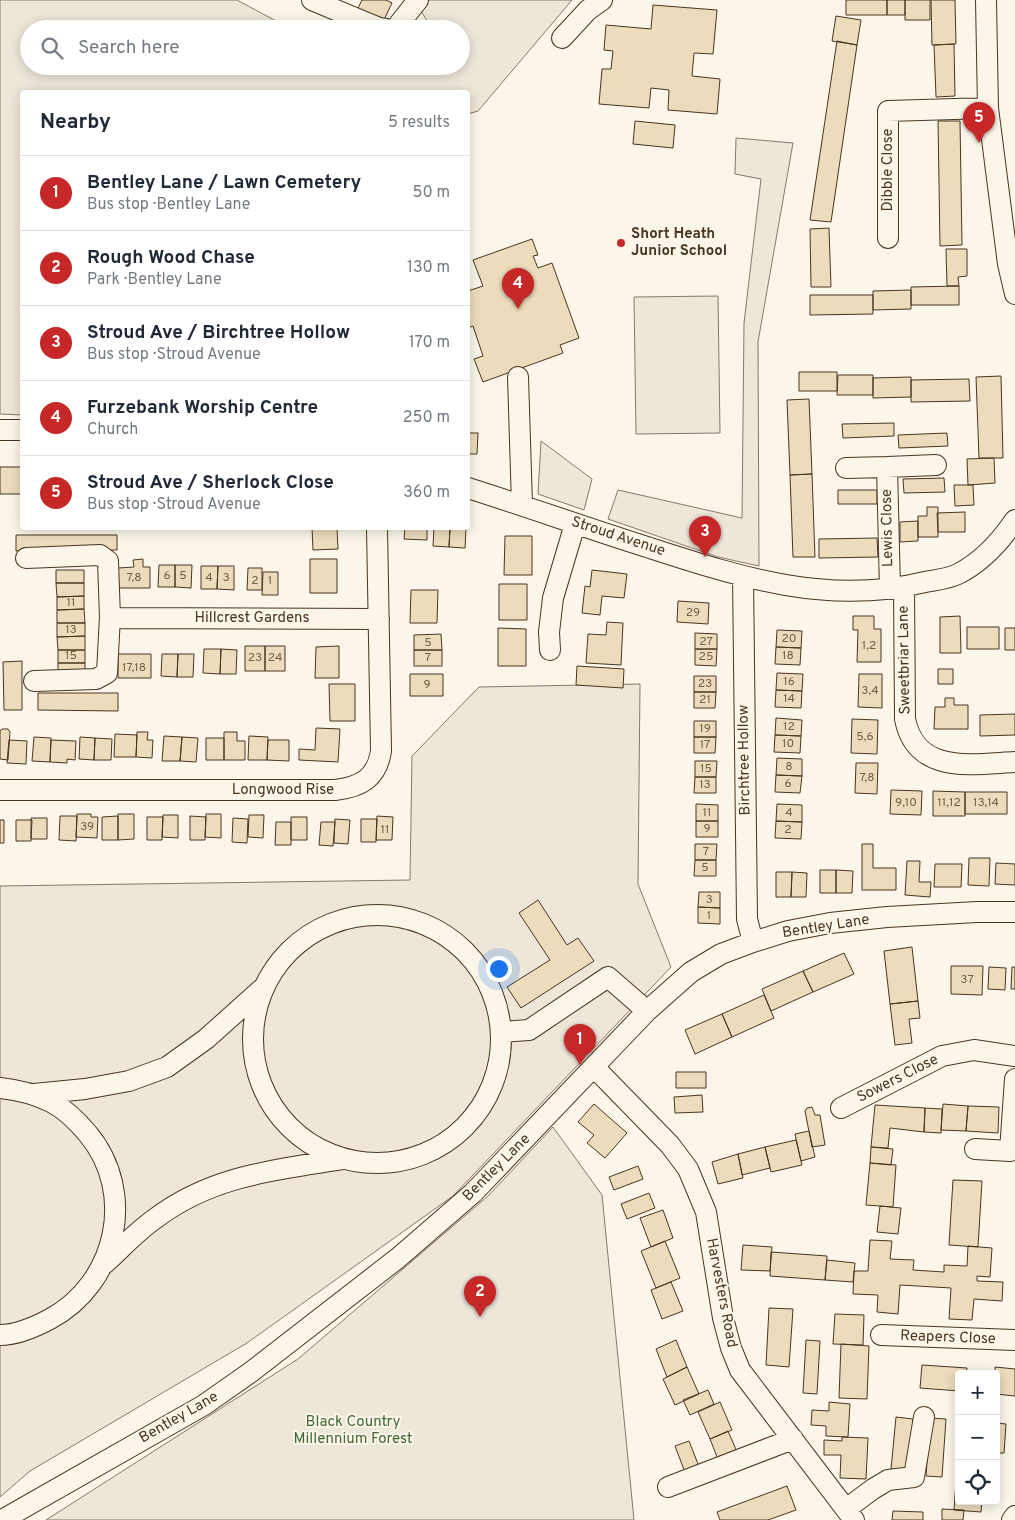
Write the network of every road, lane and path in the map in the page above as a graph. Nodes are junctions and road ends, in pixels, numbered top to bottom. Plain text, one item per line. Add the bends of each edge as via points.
1 (312, 0) edge
2 (418, 0) edge
3 (602, 0) edge
4 (986, 0) edge
5 (360, 20) edge
6 (402, 20) edge
7 (562, 38) dead end
8 (988, 108) junction
9 (888, 238) dead end
10 (1015, 294) edge
11 (518, 377) dead end
12 (0, 430) edge
13 (20, 430) edge
14 (936, 465) dead end
15 (887, 467) junction
16 (846, 468) dead end
17 (470, 489) edge
18 (522, 505) junction
19 (1015, 520) edge
20 (575, 524) junction
21 (377, 530) edge
22 (26, 558) dead end
23 (743, 576) junction
24 (897, 588) junction
25 (118, 617) junction
26 (379, 619) junction
27 (550, 650) dead end
28 (34, 681) dead end
29 (1015, 762) edge
30 (0, 790) edge
31 (1015, 912) edge
32 (753, 942) junction
33 (266, 985) junction
34 (647, 1011) junction
35 (501, 1032) junction
36 (1015, 1056) edge
37 (594, 1067) junction
38 (1015, 1079) edge
39 (0, 1088) edge
40 (31, 1094) junction
41 (841, 1108) dead end
42 (975, 1149) dead end
43 (348, 1159) junction
44 (104, 1264) junction
45 (0, 1335) edge
46 (881, 1335) dead end
47 (1015, 1340) edge
48 (924, 1417) dead end
49 (793, 1440) junction
50 (668, 1487) dead end
51 (850, 1515) edge
52 (1015, 1516) edge
53 (2, 1520) edge
54 (1012, 1520) edge

1 - 5 street
2 - 6 street
3 - 7 street
4 - 8 street
8 - 9 street, Dibble Close via 888,111
8 - 10 street via 1008,264
11 - 18 street
12 - 13 street
14 - 15 street, Lewis Close
15 - 16 street, Lewis Close
15 - 24 street, Lewis Close
17 - 18 street, Stroud Avenue
18 - 20 street, Stroud Avenue
19 - 24 street, Stroud Avenue via 992,549 957,574
20 - 23 street, Stroud Avenue
20 - 27 street via 553,598
21 - 26 street, Longwood Rise
22 - 25 street via 100,555 108,561
23 - 24 street, Stroud Avenue via 817,590
23 - 32 street, Birchtree Hollow via 747,919
24 - 29 street, Sweetbriar Lane via 905,718 913,740 931,757 957,765
25 - 26 street, Hillcrest Gardens
25 - 28 street via 107,673 96,679
26 - 30 street, Longwood Rise via 381,750 372,774 361,784 335,790
31 - 32 street, Bentley Lane via 886,917 830,923
32 - 34 street, Bentley Lane via 722,954 691,972
33 - 35 street via 272,972 292,948 318,930 347,918 378,915 408,918 438,930 463,949 482,973 495,1001
33 - 40 street via 206,1039 167,1067 129,1081
33 - 43 street via 259,1000 252,1042 264,1091 281,1118 303,1139 330,1154
34 - 35 street via 608,976 529,1030
34 - 37 street, Bentley Lane
35 - 43 street via 499,1062 489,1092 472,1118 449,1140 422,1155 392,1162
36 - 41 street, Sowers Close via 974,1050 942,1056
37 - 49 street, Harvesters Road via 670,1145 688,1169 706,1212 731,1348 740,1370
37 - 53 street, Bentley Lane via 472,1194 398,1258 251,1372 204,1405
38 - 42 street via 1010,1151
39 - 40 street
40 - 44 street via 52,1102 77,1121 97,1145 110,1173 115,1204 113,1235
43 - 44 street via 252,1174 208,1187 155,1218
44 - 45 street via 87,1291 64,1312 36,1327
46 - 47 street, Reapers Close
48 - 51 street via 914,1477 888,1480 873,1489
49 - 50 street
49 - 51 street, Harvesters Road
52 - 54 street

